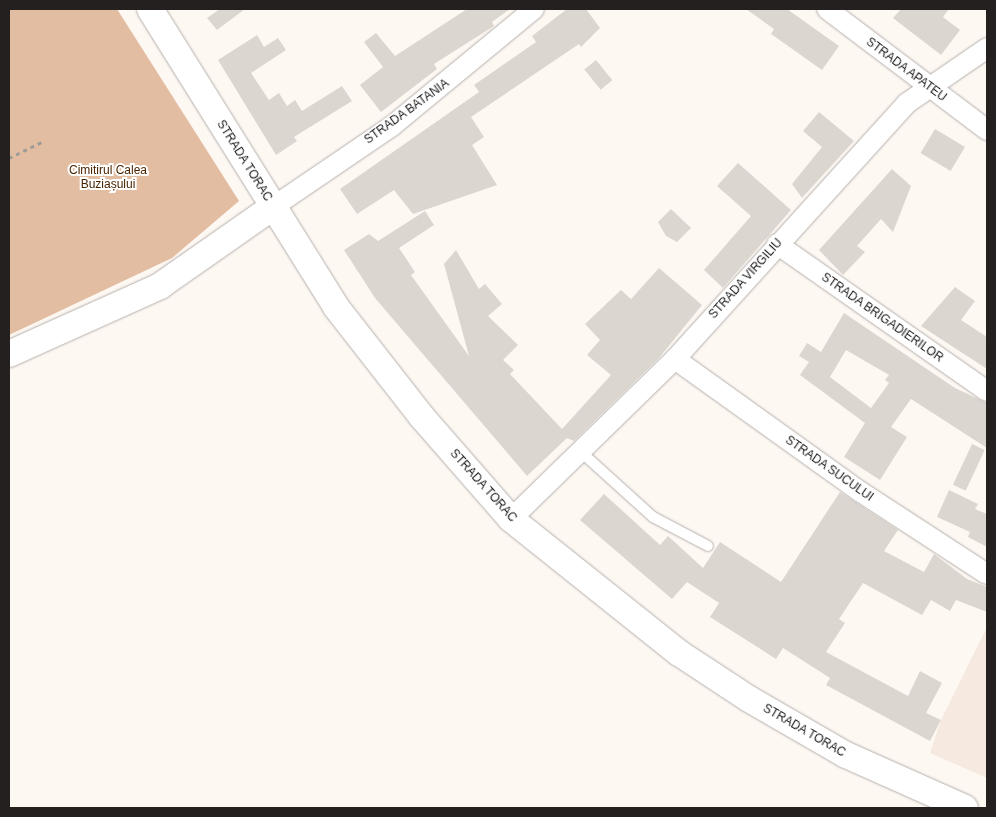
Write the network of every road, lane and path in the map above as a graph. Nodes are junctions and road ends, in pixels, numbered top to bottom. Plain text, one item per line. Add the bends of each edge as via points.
1 (150, 9) edge
2 (534, 9) edge
3 (827, 9) edge
4 (987, 48) edge
5 (928, 87) junction
6 (987, 130) edge
7 (44, 141) dead end
8 (9, 158) edge
9 (273, 207) junction
10 (777, 244) junction
11 (9, 354) edge
12 (675, 360) junction
13 (987, 391) edge
14 (580, 451) junction
15 (511, 518) junction
16 (708, 546) dead end
17 (987, 574) edge
18 (965, 808) edge

1 - 9 street, STRADA TORAC
2 - 9 street, STRADA BATANIA via 392,126
3 - 5 street, STRADA APATEU
4 - 5 street, STRADA VIRGILIU
5 - 6 street, STRADA APATEU
5 - 10 street, STRADA VIRGILIU via 908,103
7 - 8 path
9 - 11 street via 160,286
9 - 15 street, STRADA TORAC via 336,307 422,417
10 - 12 street, STRADA VIRGILIU
10 - 13 street, STRADA BRIGADIERILOR
12 - 14 street, STRADA VIRGILIU
12 - 17 street, STRADA SUCULUI via 861,492
14 - 15 street, STRADA VIRGILIU
14 - 16 lane via 653,517
15 - 18 street, STRADA TORAC via 588,585 748,699 846,755

